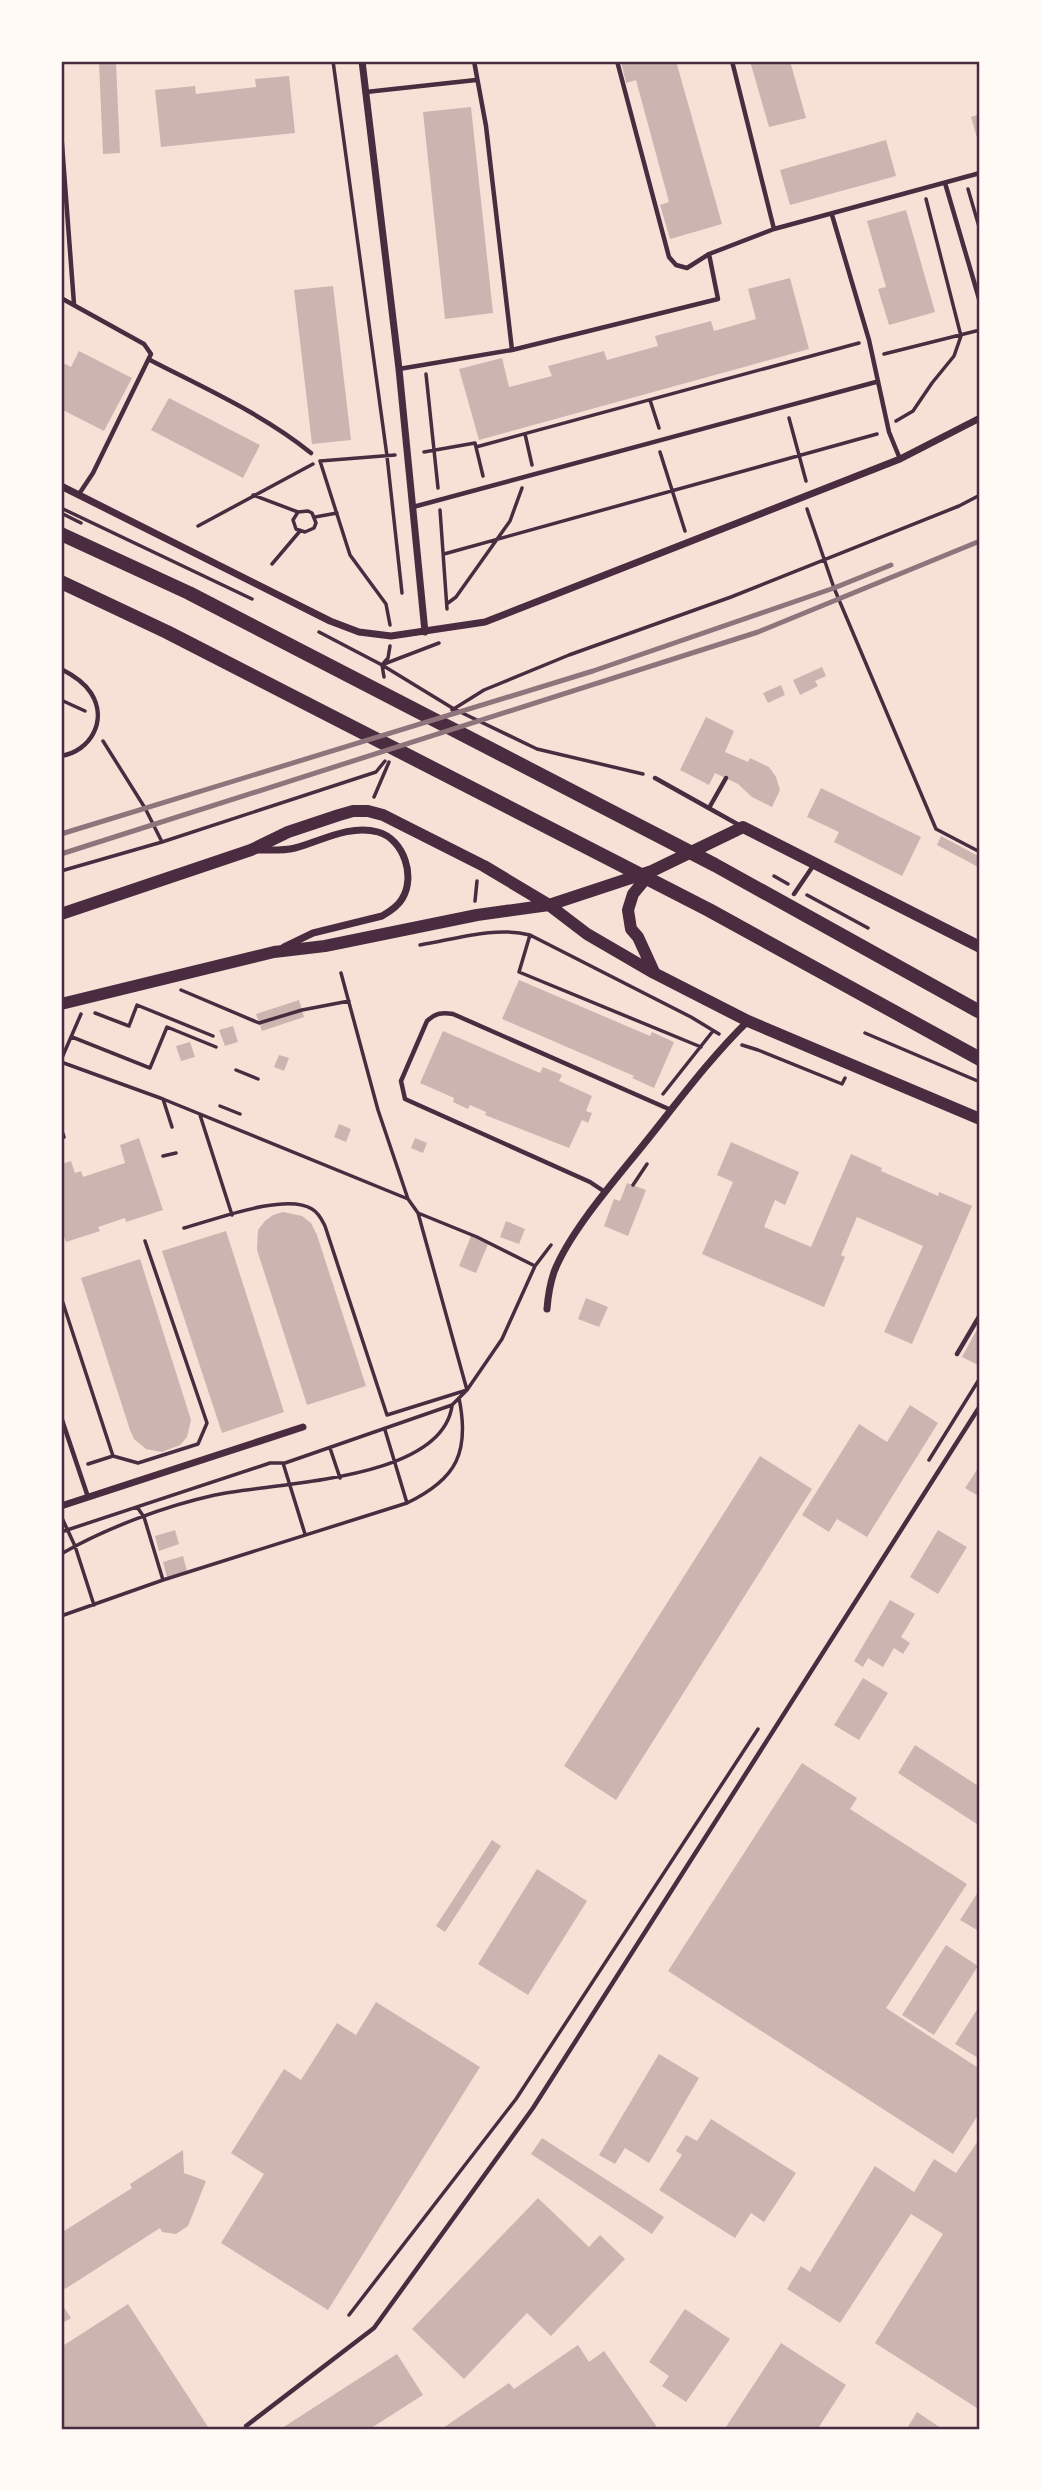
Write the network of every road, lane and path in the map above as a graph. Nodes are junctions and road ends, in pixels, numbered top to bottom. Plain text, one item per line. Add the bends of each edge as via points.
1 (332, 61) edge
2 (362, 61) edge
3 (474, 61) edge
4 (617, 61) edge
5 (732, 61) edge
6 (476, 80) junction
7 (366, 92) junction
8 (61, 131) edge
9 (980, 173) edge
10 (964, 178) junction
11 (945, 183) junction
12 (923, 189) junction
13 (832, 215) junction
14 (774, 229) junction
15 (980, 230) edge
16 (709, 254) junction
17 (61, 298) edge
18 (980, 302) edge
19 (74, 304) junction
20 (980, 330) edge
21 (961, 336) junction
22 (869, 340) junction
23 (512, 350) junction
24 (872, 357) junction
25 (150, 360) junction
26 (400, 369) junction
27 (877, 382) junction
28 (650, 400) junction
29 (980, 418) edge
30 (889, 432) junction
31 (525, 434) junction
32 (663, 441) junction
33 (476, 447) junction
34 (424, 452) dead end
35 (311, 453) dead end
36 (395, 455) dead end
37 (387, 456) junction
38 (900, 458) junction
39 (320, 461) junction
40 (527, 478) junction
41 (61, 486) edge
42 (486, 489) junction
43 (672, 491) junction
44 (79, 494) junction
45 (253, 495) junction
46 (980, 495) edge
47 (412, 507) junction
48 (298, 512) junction
49 (337, 513) junction
50 (315, 517) junction
51 (198, 526) dead end
52 (300, 531) junction
53 (61, 534) edge
54 (498, 539) junction
55 (688, 542) junction
56 (444, 554) dead end
57 (272, 564) dead end
58 (830, 575) dead end
59 (61, 582) edge
60 (402, 593) dead end
61 (448, 603) dead end
62 (425, 632) junction
63 (391, 636) junction
64 (448, 640) dead end
65 (382, 665) junction
66 (61, 669) edge
67 (61, 700) edge
68 (454, 709) junction
69 (442, 714) dead end
70 (96, 730) junction
71 (390, 754) dead end
72 (61, 756) edge
73 (655, 778) joint
74 (726, 778) dead end
75 (709, 808) junction
76 (743, 827) junction
77 (162, 842) junction
78 (251, 850) junction
79 (980, 852) edge
80 (814, 864) junction
81 (61, 871) edge
82 (652, 871) junction
83 (478, 877) dead end
84 (794, 894) dead end
85 (475, 903) dead end
86 (549, 905) junction
87 (61, 914) edge
88 (530, 935) junction
89 (416, 945) dead end
90 (980, 947) edge
91 (274, 952) junction
92 (341, 973) dead end
93 (654, 973) junction
94 (190, 994) dead end
95 (349, 1001) junction
96 (61, 1004) edge
97 (90, 1010) dead end
98 (980, 1012) edge
99 (748, 1021) junction
100 (713, 1031) junction
101 (865, 1033) dead end
102 (719, 1034) dead end
103 (213, 1036) dead end
104 (72, 1037) dead end
105 (739, 1045) dead end
106 (216, 1047) dead end
107 (701, 1047) junction
108 (980, 1059) edge
109 (61, 1062) edge
110 (236, 1070) dead end
111 (845, 1078) dead end
112 (258, 1079) dead end
113 (980, 1082) edge
114 (163, 1099) junction
115 (660, 1099) dead end
116 (220, 1106) dead end
117 (672, 1110) junction
118 (240, 1114) dead end
119 (200, 1115) junction
120 (980, 1119) edge
121 (172, 1127) dead end
122 (61, 1128) edge
123 (61, 1138) edge
124 (176, 1153) dead end
125 (163, 1156) dead end
126 (606, 1192) junction
127 (408, 1199) junction
128 (418, 1213) junction
129 (232, 1215) junction
130 (184, 1228) dead end
131 (145, 1241) dead end
132 (551, 1245) dead end
133 (536, 1266) junction
134 (61, 1297) edge
135 (547, 1309) dead end
136 (980, 1315) edge
137 (957, 1354) dead end
138 (980, 1378) edge
139 (467, 1390) junction
140 (459, 1398) junction
141 (452, 1405) junction
142 (980, 1406) edge
143 (61, 1417) edge
144 (303, 1427) dead end
145 (384, 1430) junction
146 (330, 1448) junction
147 (113, 1456) junction
148 (929, 1460) dead end
149 (394, 1461) junction
150 (138, 1463) junction
151 (283, 1463) junction
152 (85, 1465) dead end
153 (141, 1472) dead end
154 (340, 1478) junction
155 (289, 1483) junction
156 (151, 1494) dead end
157 (88, 1497) junction
158 (154, 1501) junction
159 (407, 1503) junction
160 (61, 1506) edge
161 (137, 1507) junction
162 (61, 1516) edge
163 (144, 1517) junction
164 (68, 1530) junction
165 (61, 1532) edge
166 (305, 1534) junction
167 (75, 1546) junction
168 (61, 1554) edge
169 (163, 1580) junction
170 (94, 1605) junction
171 (61, 1616) edge
172 (759, 1727) dead end
173 (349, 2315) dead end
174 (248, 2430) edge

1 - 37 path
2 - 7 street
3 - 6 lane
4 - 16 lane via 669,257 687,268
5 - 14 lane
6 - 7 lane
6 - 23 lane via 486,126
7 - 26 street
8 - 19 lane
9 - 10 lane
10 - 11 lane
10 - 15 path
11 - 12 lane
11 - 18 lane
12 - 13 lane
12 - 21 path
13 - 14 lane
13 - 22 lane
14 - 16 lane
16 - 23 lane via 718,299
17 - 19 lane
19 - 25 lane via 144,344
20 - 21 path
21 - 24 path
21 - 30 path via 954,356 913,411 895,422
22 - 24 lane
22 - 28 path
23 - 26 lane
24 - 27 lane
25 - 35 lane via 253,414
25 - 44 lane
26 - 47 street
27 - 30 lane
27 - 32 lane
28 - 31 path
28 - 32 path
29 - 38 street
30 - 38 lane
30 - 43 path
31 - 33 path
31 - 40 path via 532,465
32 - 40 lane
32 - 43 path via 659,450
33 - 34 path via 475,443
33 - 42 path
36 - 37 path
37 - 39 path
37 - 60 path
38 - 55 street
39 - 45 path
39 - 49 path
40 - 42 lane
40 - 54 path
41 - 44 street
42 - 47 lane
43 - 54 path
43 - 55 path
44 - 63 street via 330,621 359,632
45 - 48 path
45 - 51 path
46 - 68 path via 801,570 569,655 484,690
47 - 62 street
48 - 50 path via 308,510
48 - 52 path via 293,520
49 - 50 path
49 - 63 path via 350,555 386,604
50 - 52 path via 314,527
52 - 57 path
53 - 98 main road via 189,593 703,859
54 - 56 path
54 - 61 path
55 - 62 street via 485,622
58 - 79 path via 936,829
59 - 108 main road via 697,904
62 - 63 street
63 - 65 path via 388,658
64 - 65 path
65 - 68 path
66 - 70 lane via 91,693 99,712
67 - 70 path via 85,711
68 - 69 path
68 - 73 path via 537,749
70 - 72 lane via 86,744
70 - 77 path
71 - 77 path via 376,772
73 - 75 lane
74 - 75 lane
75 - 76 lane
76 - 80 main road
76 - 82 main road
77 - 81 path
78 - 86 main road via 288,832 353,811 369,811 484,866
78 - 87 main road
78 - 91 street via 291,849 362,829 388,836 405,863 403,899 390,911 313,933
80 - 84 lane
80 - 90 main road
82 - 86 main road
82 - 93 main road via 633,894 628,920
83 - 85 path
86 - 91 main road
86 - 93 main road via 587,934
88 - 89 path via 499,931
88 - 100 path
88 - 107 path via 519,972
91 - 96 main road
92 - 95 path
93 - 99 main road
94 - 95 path via 259,1023
95 - 127 path
97 - 103 path via 129,1026 137,1005
99 - 117 street
99 - 120 main road
100 - 102 path
100 - 107 path
101 - 113 path
104 - 106 path via 150,1068 167,1027
105 - 111 path via 842,1084
107 - 115 path
109 - 114 path
110 - 112 path
114 - 119 path
114 - 121 path
116 - 118 path
117 - 126 street
117 - 126 lane via 453,1014 442,1012 427,1021 401,1081 405,1099
119 - 127 path
119 - 129 path
122 - 123 path
124 - 125 path
126 - 135 street via 555,1270
127 - 128 path
128 - 133 path
128 - 139 path
129 - 130 path
129 - 139 path via 288,1202 316,1211 325,1226 387,1415
131 - 150 path via 207,1423 198,1444
132 - 133 path
133 - 139 path via 502,1339
134 - 147 path
136 - 137 lane
138 - 148 path
139 - 140 path
140 - 141 path
140 - 159 path via 464,1432 457,1462 430,1492
141 - 145 path
141 - 149 path via 435,1439
142 - 174 lane via 525,2119 374,2328 246,2426
143 - 157 lane
144 - 157 street
145 - 146 path
145 - 149 path
146 - 151 path
146 - 154 path
147 - 150 path
147 - 152 path
149 - 154 path
149 - 159 path
150 - 153 path
151 - 155 path
151 - 158 path via 270,1463
154 - 155 path
155 - 163 path via 215,1495
155 - 166 path
156 - 158 path
157 - 160 street
158 - 161 path
159 - 166 path
161 - 163 path
161 - 164 path
162 - 164 path
163 - 167 path
163 - 169 path
164 - 165 path
164 - 167 path
166 - 169 path
167 - 168 path
167 - 170 path
169 - 170 path
170 - 171 path
172 - 173 path via 516,2099

